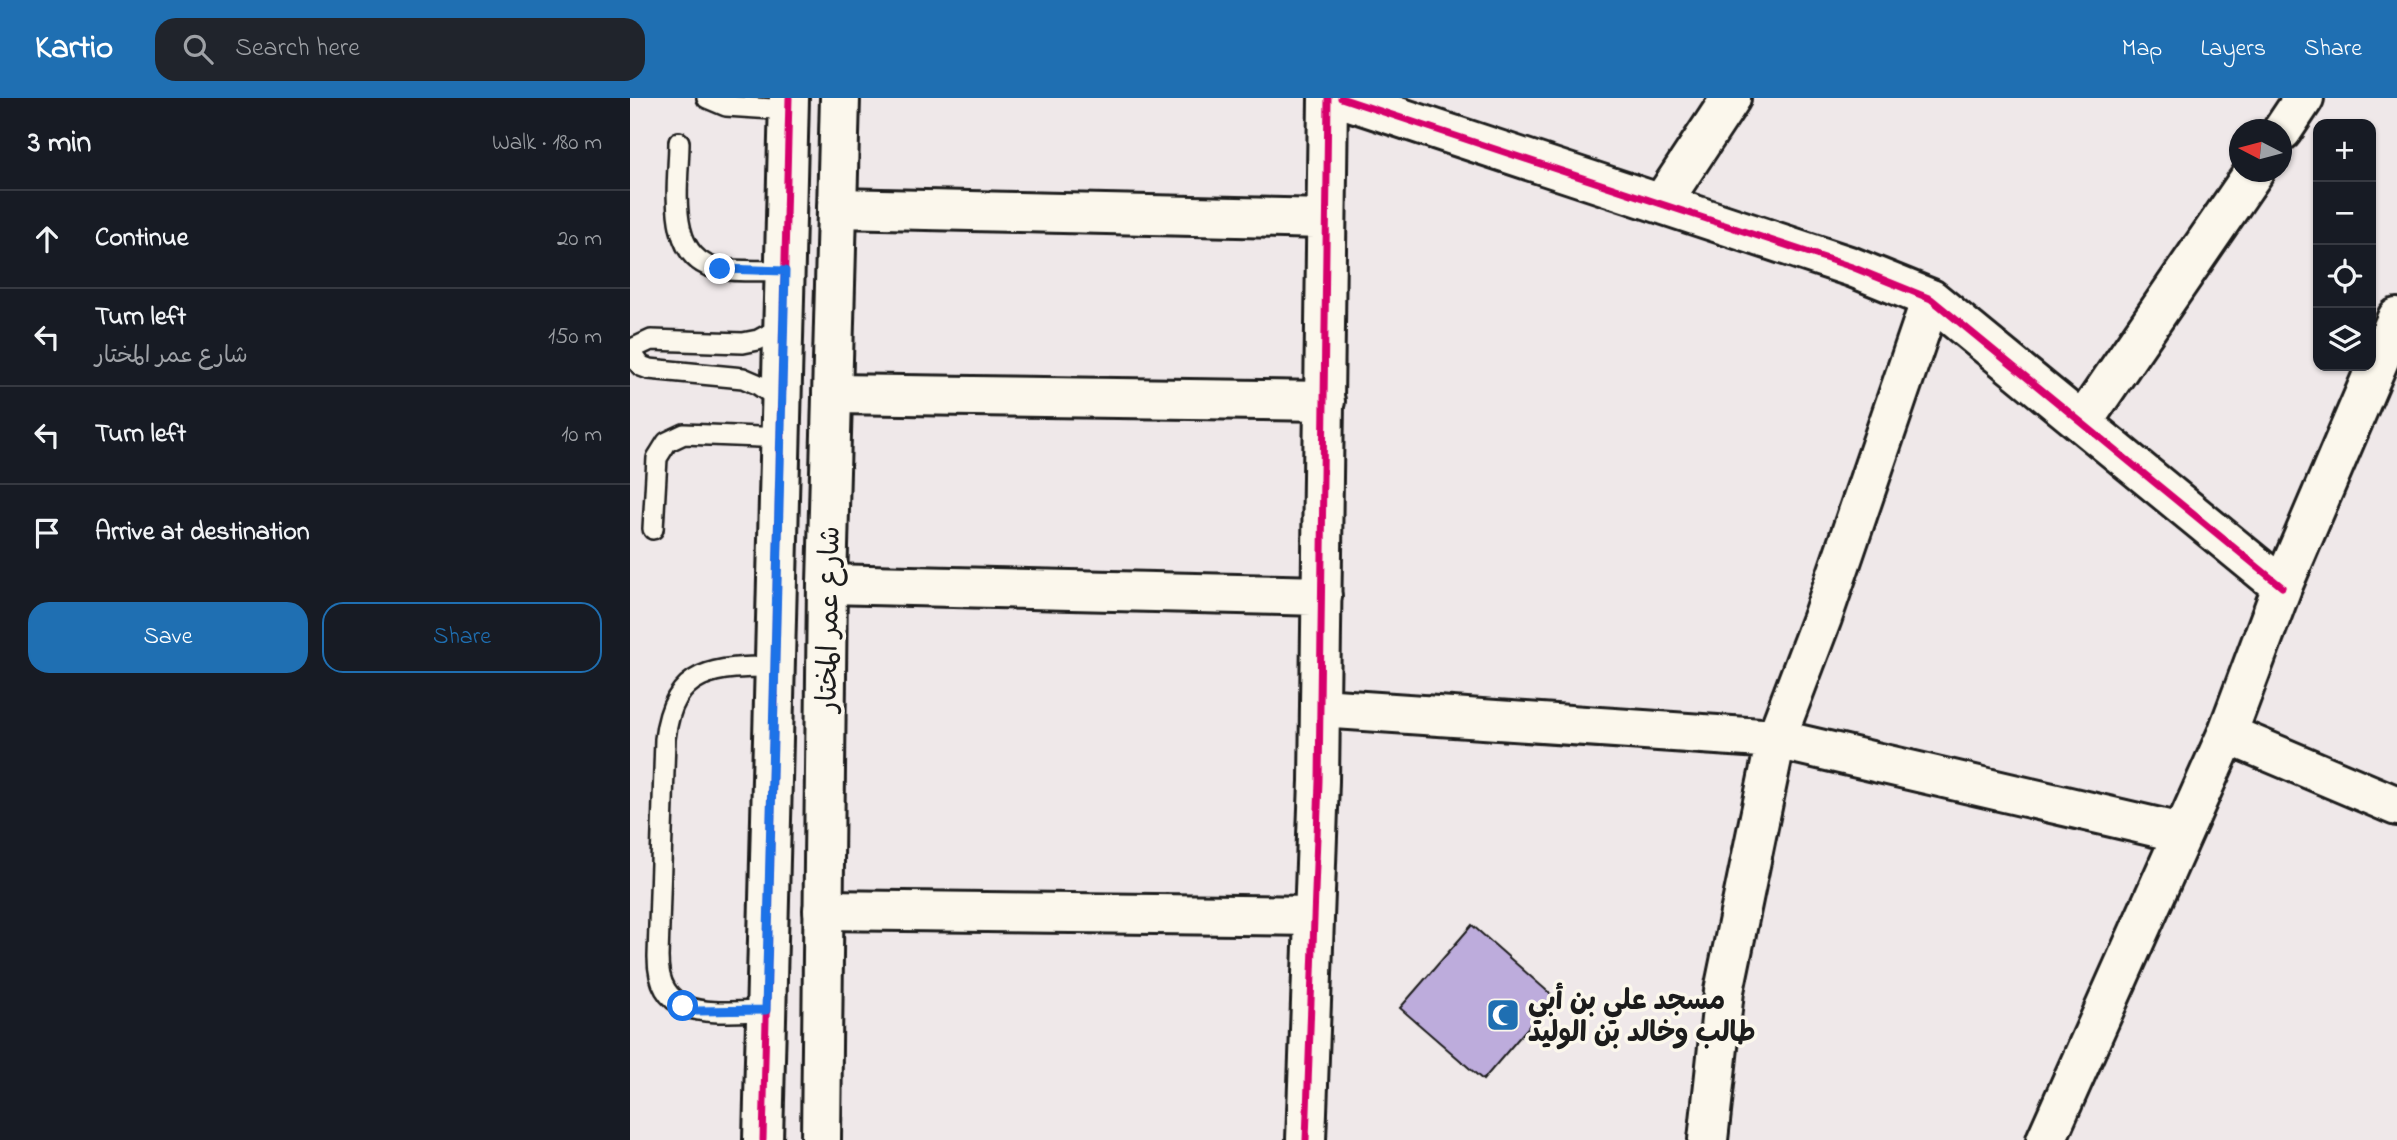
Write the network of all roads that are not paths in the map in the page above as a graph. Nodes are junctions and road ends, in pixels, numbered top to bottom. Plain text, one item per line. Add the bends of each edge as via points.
1 (707, 98) edge
2 (840, 98) edge
3 (1328, 98) edge
4 (1341, 98) edge
5 (1731, 98) edge
6 (2304, 98) edge
7 (789, 104) edge
8 (2289, 119) edge
9 (679, 142) dead end
10 (2247, 182) edge
11 (1661, 204) junction
12 (837, 208) junction
13 (1326, 219) junction
14 (785, 271) junction
15 (1931, 299) junction
16 (2397, 318) edge
17 (783, 326) junction
18 (630, 352) edge
19 (832, 394) junction
20 (1325, 401) junction
21 (782, 419) junction
22 (2082, 423) junction
23 (653, 529) dead end
24 (827, 584) junction
25 (2282, 587) junction
26 (1322, 596) junction
27 (776, 667) junction
28 (1320, 708) junction
29 (2227, 734) junction
30 (1776, 740) junction
31 (2397, 806) edge
32 (2181, 834) junction
33 (823, 910) junction
34 (1314, 916) junction
35 (766, 1010) junction
36 (763, 1140) edge
37 (821, 1140) edge
38 (1306, 1140) edge
39 (1708, 1140) edge
40 (2046, 1140) edge

1 - 7 lane via 726,106
2 - 12 street, شارع عمر المختار
3 - 13 street
4 - 11 street
5 - 11 street
6 - 8 street
7 - 14 street, شارع عمر المختار
9 - 14 lane via 678,226 688,249 720,269
10 - 22 street
11 - 15 street via 1852,267
12 - 13 street
12 - 19 street, شارع عمر المختار
13 - 20 street
14 - 17 street, شارع عمر المختار
15 - 22 street
15 - 30 street
16 - 25 street
17 - 18 lane via 743,343 651,340
17 - 21 street, شارع عمر المختار
18 - 21 lane via 649,369 743,378 770,391
19 - 20 street
19 - 24 street, شارع عمر المختار
20 - 26 street
21 - 23 lane via 684,434 667,442 657,458
21 - 27 street, شارع عمر المختار
22 - 25 street
24 - 26 street
24 - 33 street, شارع عمر المختار
25 - 29 street
26 - 28 street
27 - 35 street, شارع عمر المختار
27 - 35 lane via 717,669 699,676 673,702 665,739 658,944 663,986 683,1006 697,1011
28 - 30 street
28 - 34 street
29 - 31 street
29 - 32 street
30 - 32 street
30 - 39 street via 1724,991
32 - 40 street
33 - 34 street
33 - 37 street, شارع عمر المختار
34 - 38 street
35 - 36 street, شارع عمر المختار

